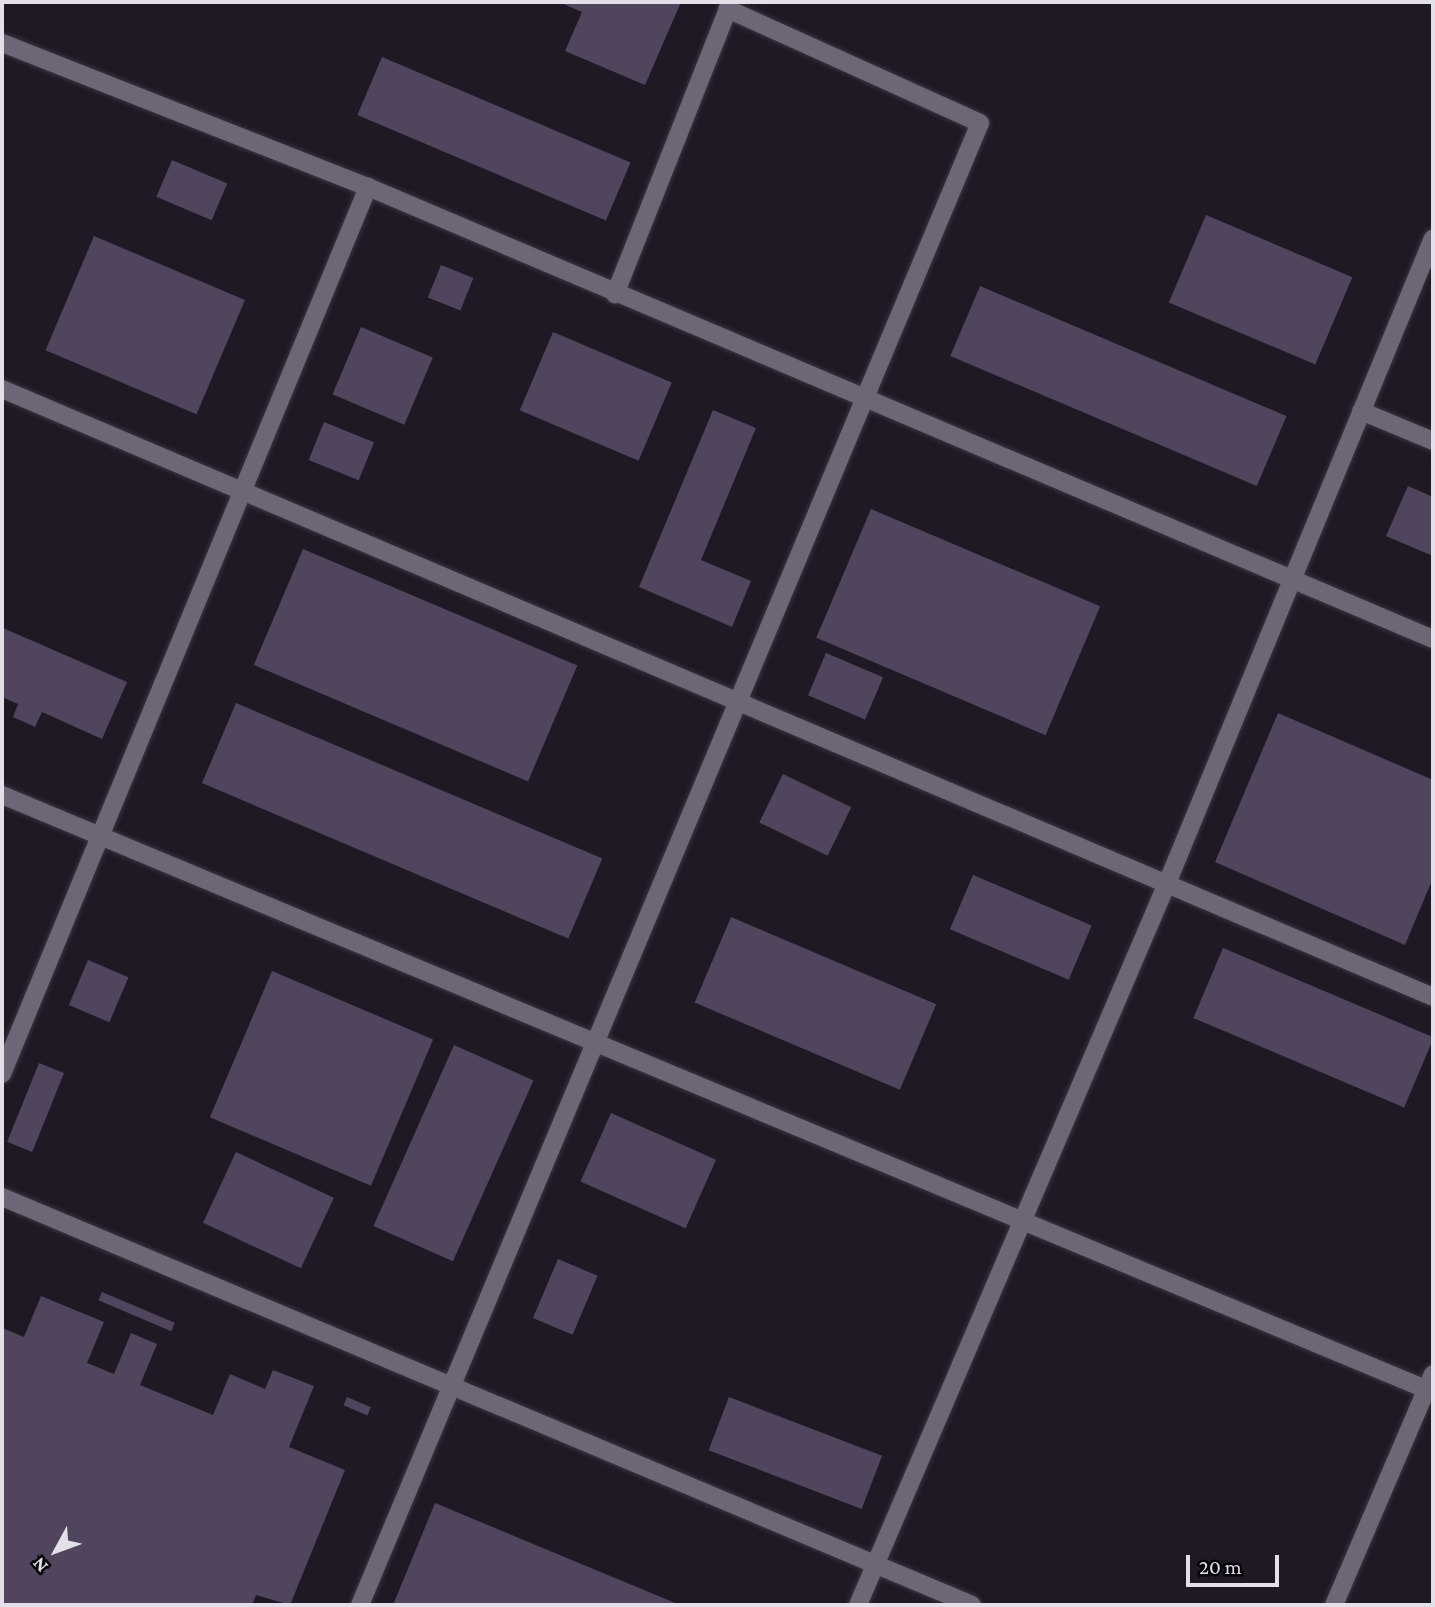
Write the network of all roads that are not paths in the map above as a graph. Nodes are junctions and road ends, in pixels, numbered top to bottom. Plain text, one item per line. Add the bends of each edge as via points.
1 (2, 43) edge
2 (368, 187) junction
3 (1432, 247) edge
4 (615, 294) junction
5 (2, 389) edge
6 (864, 401) junction
7 (1361, 411) junction
8 (1433, 441) edge
9 (243, 492) junction
10 (1290, 580) junction
11 (1433, 639) edge
12 (737, 698) junction
13 (2, 795) edge
14 (100, 836) junction
15 (1168, 881) junction
16 (1433, 996) edge
17 (597, 1042) junction
18 (2, 1074) edge
19 (2, 1197) edge
20 (1022, 1221) junction
21 (1431, 1385) edge
22 (452, 1389) junction
23 (875, 1565) junction
24 (360, 1605) edge
25 (858, 1605) edge
26 (972, 1605) edge
27 (1334, 1605) edge

1 - 2 lane
2 - 4 lane
2 - 9 lane
3 - 7 lane
4 - 6 lane
4 - 6 lane via 728,9 980,123
5 - 9 lane
6 - 10 lane
6 - 12 lane
7 - 8 lane
7 - 10 lane
9 - 12 lane
9 - 14 lane
10 - 11 lane
10 - 15 lane
12 - 15 lane
12 - 17 lane
13 - 14 lane
14 - 17 lane
14 - 18 lane
15 - 16 lane
15 - 20 lane
17 - 20 lane
17 - 22 lane
19 - 22 lane
20 - 21 lane
20 - 23 lane
21 - 27 lane
22 - 23 lane
22 - 24 lane
23 - 25 lane
23 - 26 lane

